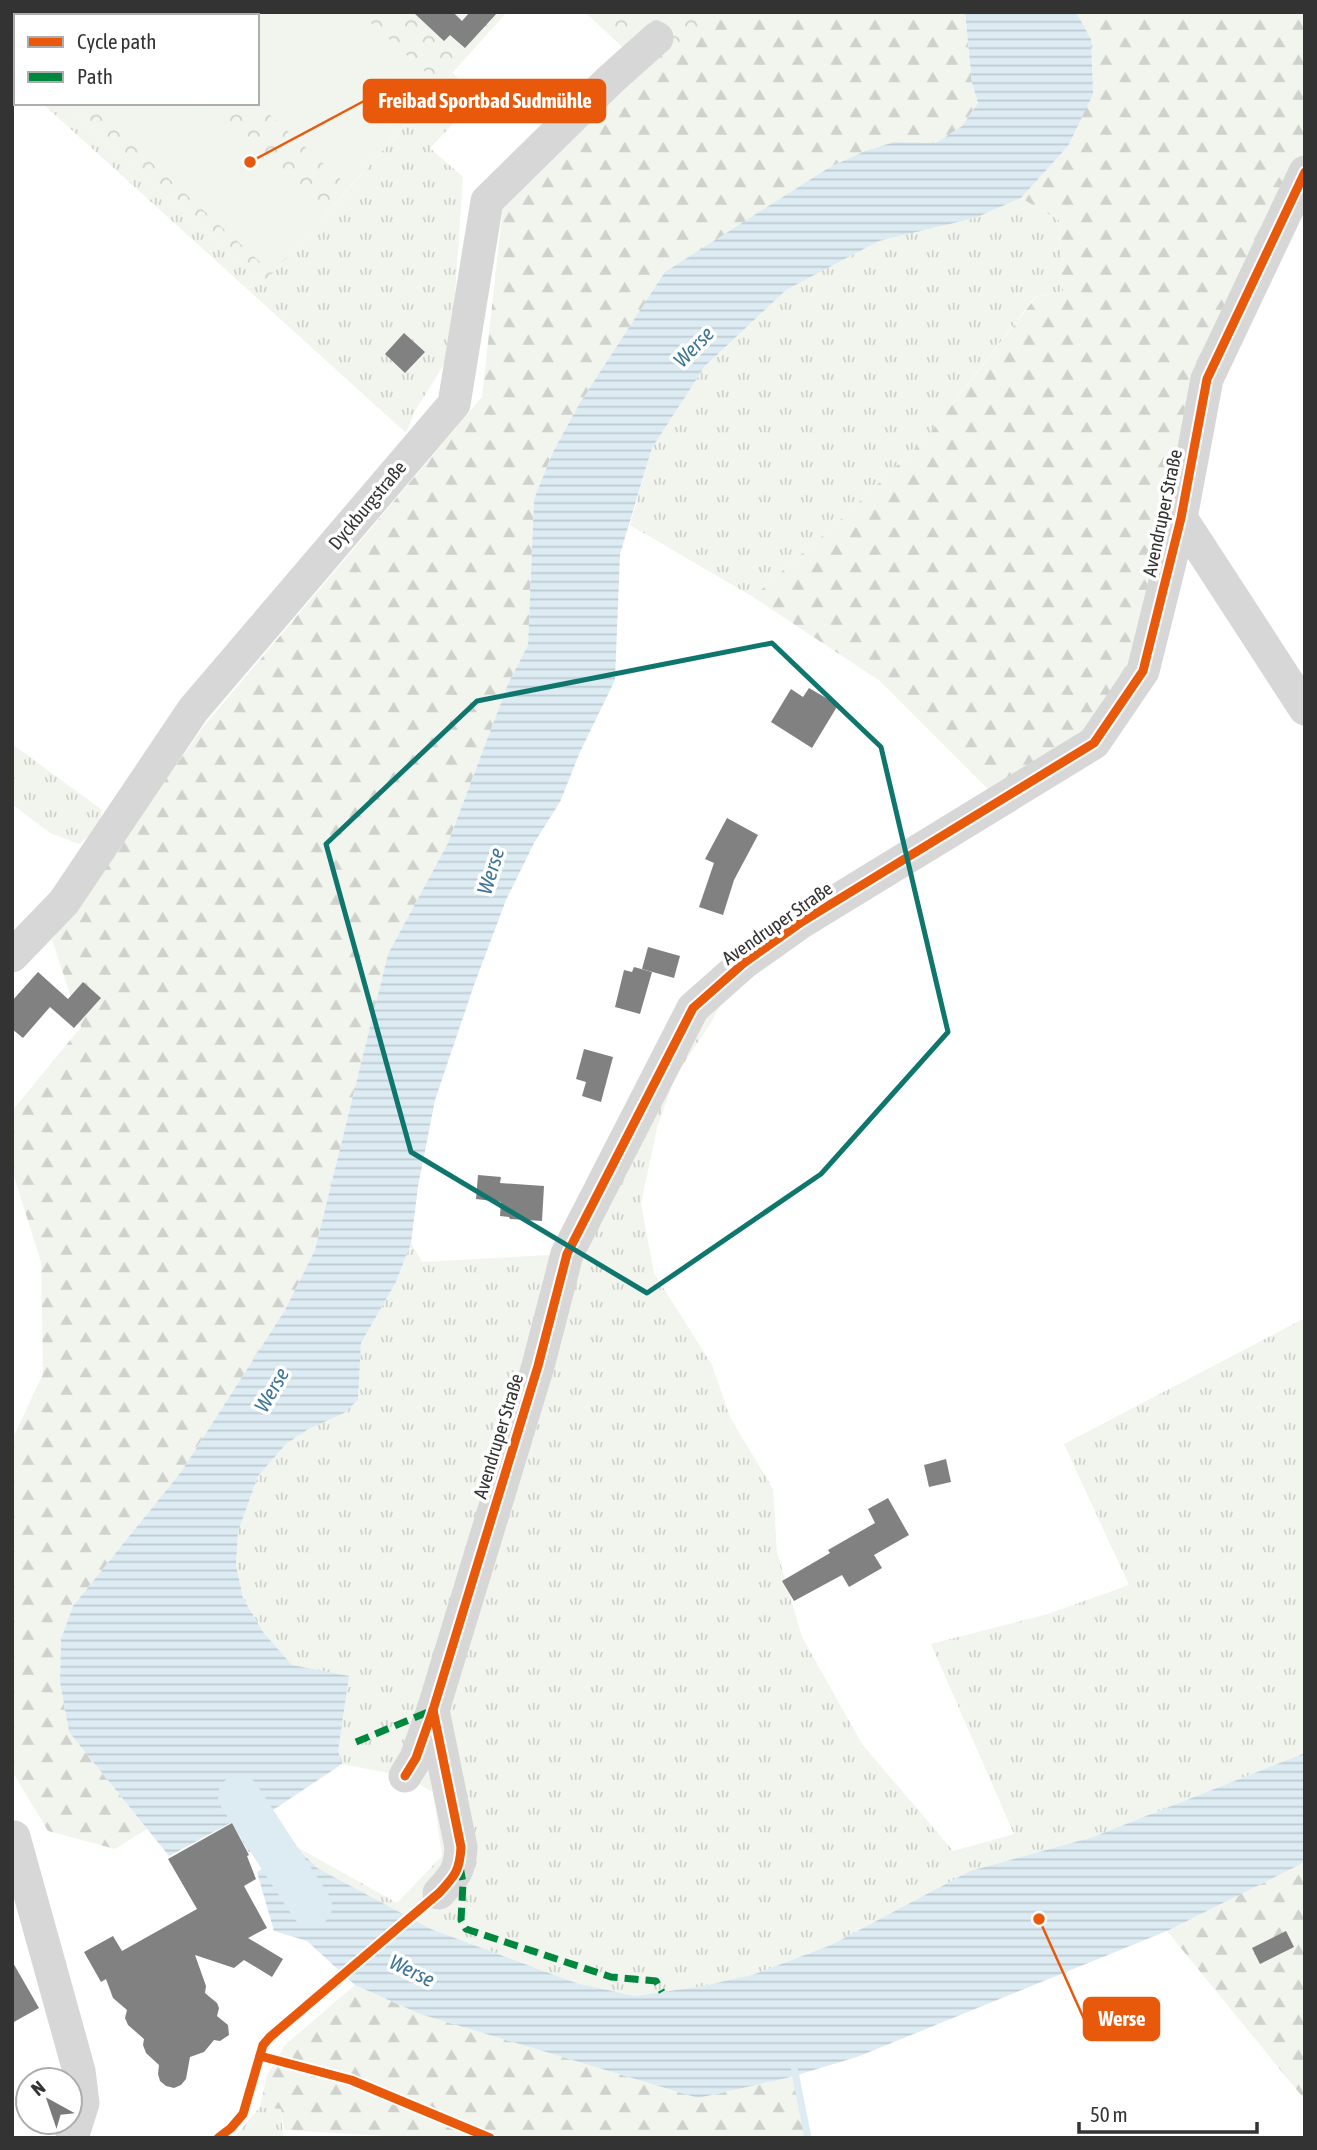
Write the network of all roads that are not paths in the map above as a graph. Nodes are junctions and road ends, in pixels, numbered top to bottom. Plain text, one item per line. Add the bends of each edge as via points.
1 (657, 38) dead end
2 (1305, 172) edge
3 (1181, 518) junction
4 (1305, 709) edge
5 (12, 956) edge
6 (433, 1710) junction
7 (405, 1776) dead end
8 (14, 1838) dead end
9 (439, 1893) dead end
10 (72, 2138) edge

1 - 5 street, Dyckburgstraße via 487,201 454,404 193,710 64,902
2 - 3 street, Avendruper Straße via 1207,379
3 - 4 street
3 - 6 street, Avendruper Straße via 1143,671 1094,743 800,923 745,962 693,1008 567,1254 538,1366
6 - 7 street
6 - 9 street, Avendruper Straße via 461,1847 460,1866
8 - 10 street via 79,2071 83,2103

